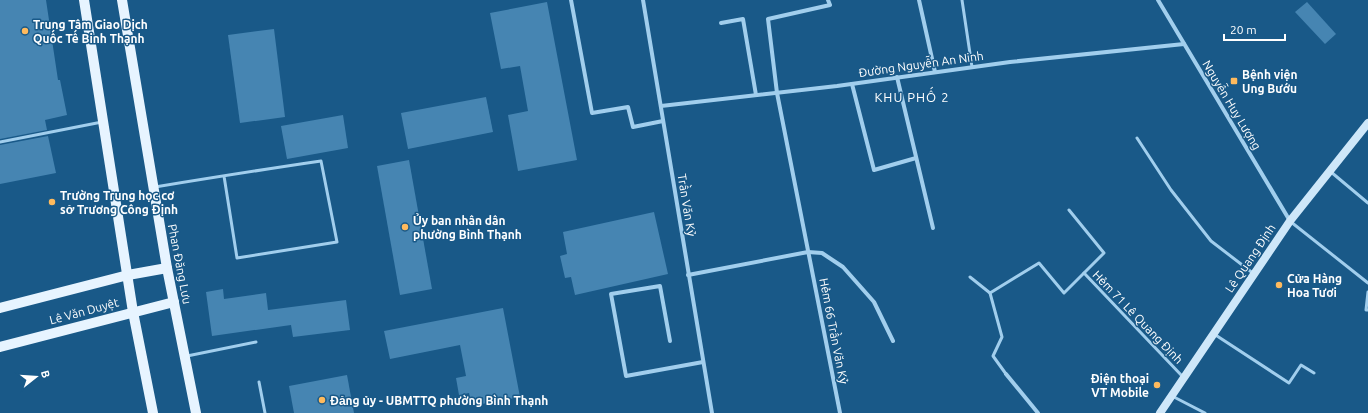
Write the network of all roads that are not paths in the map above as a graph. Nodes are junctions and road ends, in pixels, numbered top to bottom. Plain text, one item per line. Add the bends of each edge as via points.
1 (84, 0) edge
2 (122, 0) edge
3 (571, 0) edge
4 (643, 0) edge
5 (828, 0) edge
6 (919, 0) edge
7 (962, 0) edge
8 (1158, 0) edge
9 (721, 23) dead end
10 (1184, 44) junction
11 (972, 67) junction
12 (935, 72) junction
13 (897, 77) junction
14 (852, 84) junction
15 (777, 93) junction
16 (756, 95) junction
17 (661, 106) junction
18 (663, 121) junction
19 (104, 122) junction
20 (1368, 123) edge
21 (1137, 138) dead end
22 (0, 142) edge
23 (916, 158) junction
24 (1330, 170) junction
25 (224, 176) junction
26 (154, 188) junction
27 (1368, 203) edge
28 (1069, 210) dead end
29 (1290, 221) junction
30 (933, 228) dead end
31 (808, 252) junction
32 (167, 268) junction
33 (1084, 273) junction
34 (1254, 274) junction
35 (128, 275) junction
36 (688, 275) junction
37 (970, 277) dead end
38 (1368, 283) edge
39 (1368, 292) edge
40 (990, 293) junction
41 (174, 302) junction
42 (0, 308) edge
43 (1368, 310) edge
44 (133, 312) junction
45 (1214, 334) junction
46 (670, 341) dead end
47 (892, 341) dead end
48 (256, 342) dead end
49 (0, 347) edge
50 (186, 356) junction
51 (703, 362) junction
52 (1314, 373) dead end
53 (1006, 374) joint
54 (1184, 378) junction
55 (259, 382) dead end
56 (1172, 396) junction
57 (153, 413) edge
58 (196, 413) edge
59 (265, 413) edge
60 (712, 413) edge
61 (840, 413) edge
62 (1038, 413) edge
63 (1160, 413) edge
64 (1205, 413) edge

1 - 19 main road
2 - 26 main road, Phan Đăng Lưu
3 - 18 street via 592,113 628,107 633,127
4 - 17 street, Trần Văn Kỷ
5 - 15 street, Hẻm 66 Trần Văn Kỷ via 830,5 768,19
6 - 12 street
7 - 11 lane
8 - 10 street, Nguyễn Huy Lượng
9 - 16 street via 743,19
10 - 11 street, Đường Nguyễn An Ninh
10 - 29 street, Nguyễn Huy Lượng
11 - 12 street, Đường Nguyễn An Ninh
12 - 13 street, Đường Nguyễn An Ninh
13 - 14 street, Đường Nguyễn An Ninh
13 - 23 street
14 - 15 street, Đường Nguyễn An Ninh
14 - 23 street via 874,170
15 - 16 street, Đường Nguyễn An Ninh
15 - 31 street, Hẻm 66 Trần Văn Kỷ
16 - 17 street, Đường Nguyễn An Ninh
17 - 18 street, Trần Văn Kỷ
18 - 36 street, Trần Văn Kỷ
19 - 22 lane
19 - 35 main road
20 - 24 main road, Lê Quang Định
21 - 34 lane via 1211,241
23 - 30 street
24 - 27 lane
24 - 29 main road, Lê Quang Định
25 - 25 lane via 321,161 337,242 237,258
25 - 26 lane
26 - 32 main road, Phan Đăng Lưu
28 - 33 lane via 1104,253
29 - 34 main road, Lê Quang Định
29 - 38 lane
31 - 36 street
31 - 47 street via 822,253 843,267 874,302
31 - 61 street, Hẻm 66 Trần Văn Kỷ
32 - 35 main road, Lê Văn Duyệt
32 - 41 main road, Phan Đăng Lưu
33 - 40 lane, Hẻm 71 Lê Quang Định via 1064,293 1039,263
33 - 54 lane, Hẻm 71 Lê Quang Định
34 - 45 main road, Lê Quang Định
35 - 42 main road, Lê Văn Duyệt
35 - 44 main road
36 - 51 street, Trần Văn Kỷ
37 - 40 lane
39 - 43 lane
40 - 53 lane via 1002,337 993,356
41 - 44 main road, Lê Văn Duyệt
41 - 50 main road, Phan Đăng Lưu
44 - 49 main road, Lê Văn Duyệt
44 - 57 main road
45 - 52 lane via 1289,383 1301,366
45 - 54 main road, Lê Quang Định
46 - 51 street via 660,286 612,294 626,376
48 - 50 lane
50 - 58 main road, Phan Đăng Lưu
51 - 60 street, Trần Văn Kỷ
53 - 62 street
54 - 56 main road, Lê Quang Định
55 - 59 lane
56 - 63 main road, Lê Quang Định
56 - 64 lane

